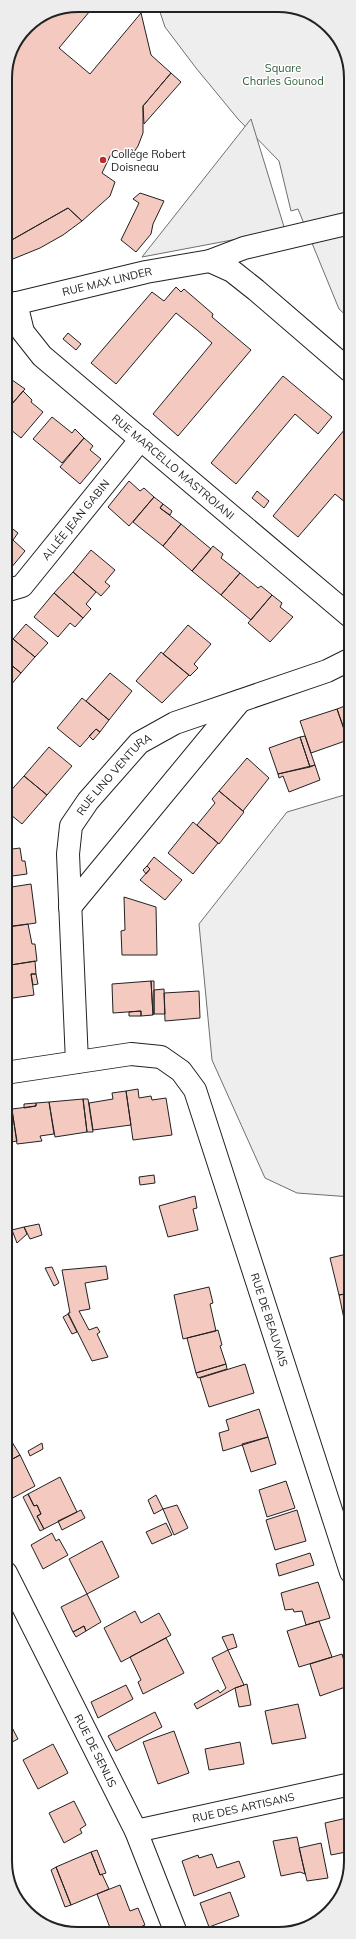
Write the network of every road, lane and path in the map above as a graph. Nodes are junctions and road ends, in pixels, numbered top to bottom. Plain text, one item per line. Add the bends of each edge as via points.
1 (344, 224) edge
2 (210, 261) junction
3 (12, 305) edge
4 (12, 307) edge
5 (344, 366) edge
6 (141, 439) junction
7 (12, 589) edge
8 (344, 612) edge
9 (344, 661) edge
10 (240, 701) junction
11 (70, 907) junction
12 (77, 1062) junction
13 (12, 1073) edge
14 (344, 1550) edge
15 (12, 1585) edge
16 (344, 1786) edge
17 (136, 1831) junction
18 (174, 1927) edge

1 - 2 street, RUE MAX LINDER via 244,248
2 - 3 street, RUE MAX LINDER via 146,272
2 - 5 street via 232,271
4 - 6 street, RUE MARCELLO MASTROIANI via 23,332 42,356
6 - 7 street, ALLÉE JEAN GABIN via 22,586
6 - 8 street, RUE MARCELLO MASTROIANI
9 - 10 street, RUE LINO VENTURA via 327,671
10 - 11 street
10 - 11 street, RUE LINO VENTURA via 175,723 139,743 88,801 71,826 68,854
11 - 12 street, RUE LINO VENTURA
12 - 13 street
12 - 14 street, RUE DE BEAUVAIS via 131,1054 161,1057 181,1071 195,1090
15 - 17 street, RUE DE SENLIS
16 - 17 street, RUE DES ARTISANS
17 - 18 street, RUE DE SENLIS

